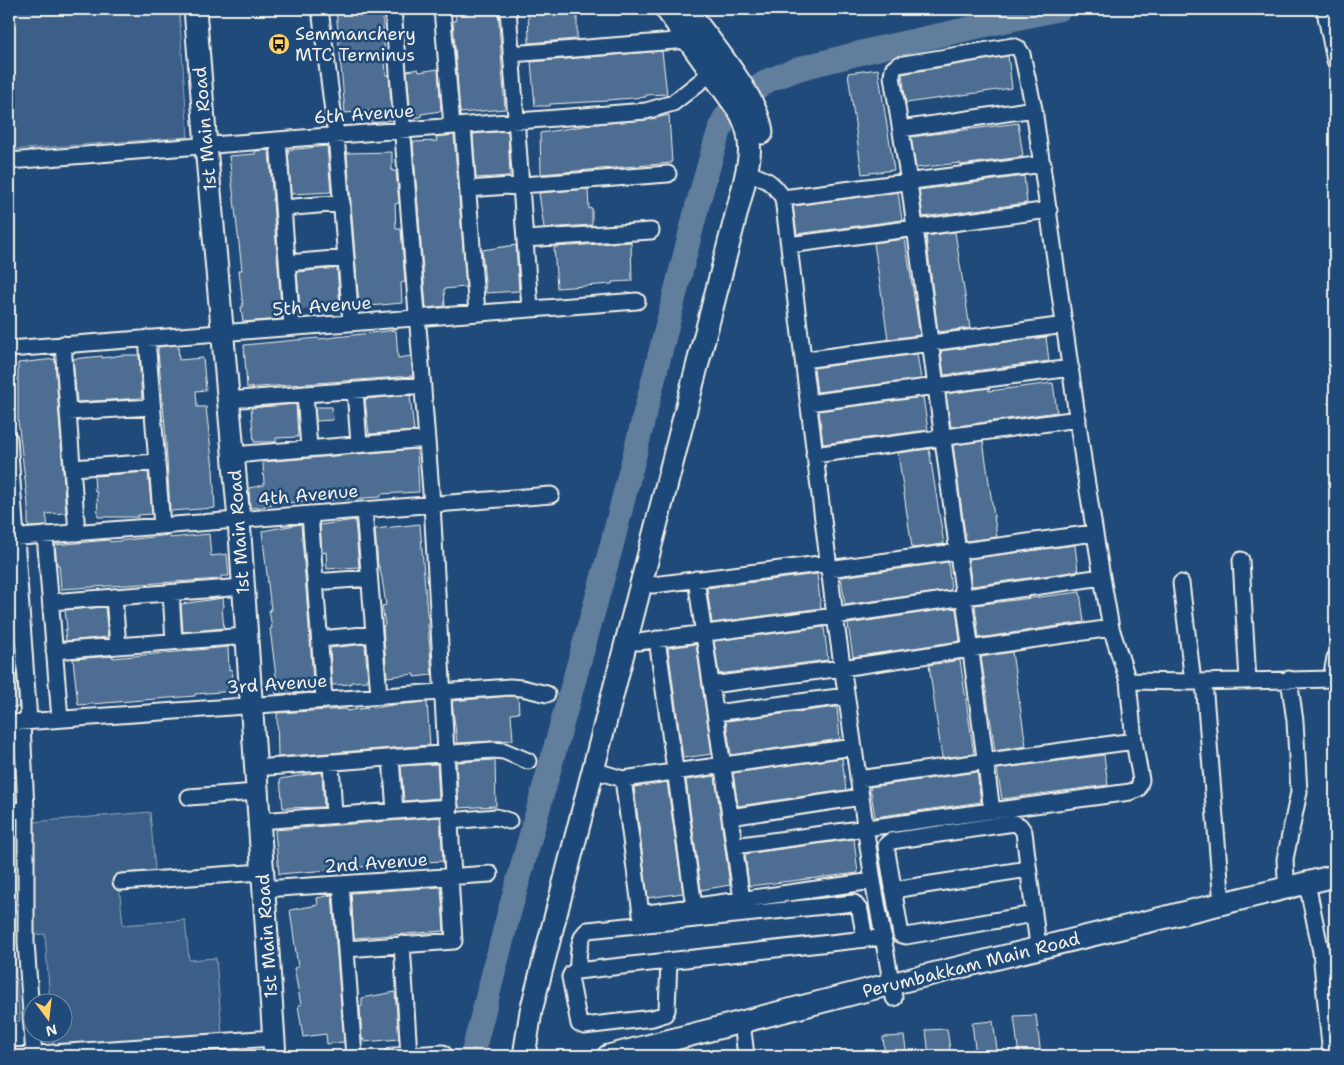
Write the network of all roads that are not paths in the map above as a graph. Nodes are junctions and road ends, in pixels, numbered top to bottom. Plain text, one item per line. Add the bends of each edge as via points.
1 (195, 9) edge
2 (320, 9) edge
3 (393, 9) edge
4 (442, 9) edge
5 (508, 9) edge
6 (666, 9) edge
7 (686, 9) edge
8 (1325, 11) dead end
9 (688, 40) junction
10 (511, 54) junction
11 (1335, 61) edge
12 (722, 78) junction
13 (1034, 109) junction
14 (516, 122) junction
15 (458, 126) junction
16 (901, 128) junction
17 (403, 130) junction
18 (336, 135) junction
19 (278, 140) junction
20 (206, 146) junction
21 (9, 161) edge
22 (1043, 164) junction
23 (668, 174) dead end
24 (752, 175) junction
25 (909, 182) junction
26 (521, 186) junction
27 (468, 189) junction
28 (783, 198) junction
29 (342, 203) junction
30 (283, 208) junction
31 (1049, 210) junction
32 (915, 227) junction
33 (652, 231) dead end
34 (525, 238) junction
35 (789, 245) junction
36 (346, 258) junction
37 (288, 263) junction
38 (637, 301) dead end
39 (530, 308) junction
40 (477, 313) junction
41 (418, 317) junction
42 (351, 322) junction
43 (1064, 325) junction
44 (292, 327) junction
45 (222, 332) junction
46 (147, 338) junction
47 (930, 343) junction
48 (63, 344) junction
49 (9, 349) edge
50 (803, 360) junction
51 (1070, 368) junction
52 (423, 385) junction
53 (936, 386) junction
54 (355, 390) junction
55 (305, 394) junction
56 (228, 400) junction
57 (808, 403) junction
58 (152, 407) junction
59 (68, 412) junction
60 (1078, 419) junction
61 (943, 437) junction
62 (9, 439) edge
63 (427, 439) junction
64 (359, 444) junction
65 (309, 448) junction
66 (233, 454) junction
67 (814, 455) junction
68 (157, 462) junction
69 (72, 468) junction
70 (10, 474) edge
71 (551, 495) dead end
72 (432, 504) junction
73 (364, 510) junction
74 (310, 514) junction
75 (239, 520) junction
76 (162, 526) junction
77 (77, 533) junction
78 (1094, 533) junction
79 (45, 535) junction
80 (12, 538) edge
81 (958, 552) junction
82 (1241, 560) dead end
83 (828, 566) junction
84 (1102, 577) junction
85 (369, 578) junction
86 (696, 579) junction
87 (315, 582) junction
88 (1182, 583) dead end
89 (652, 585) junction
90 (243, 587) junction
91 (170, 593) junction
92 (114, 597) junction
93 (964, 598) junction
94 (51, 602) junction
95 (834, 616) junction
96 (1111, 628) junction
97 (704, 633) junction
98 (374, 634) junction
99 (246, 636) junction
100 (320, 639) junction
101 (174, 641) junction
102 (647, 641) junction
103 (118, 646) junction
104 (971, 649) junction
105 (54, 651) junction
106 (1335, 658) edge
107 (842, 668) junction
108 (1333, 679) edge
109 (1289, 680) junction
110 (1128, 681) junction
111 (1248, 681) junction
112 (1198, 682) junction
113 (711, 685) junction
114 (444, 691) junction
115 (547, 694) dead end
116 (378, 696) junction
117 (846, 696) junction
118 (324, 699) junction
119 (251, 705) junction
120 (715, 713) junction
121 (60, 719) junction
122 (20, 722) edge
123 (1134, 741) junction
124 (854, 747) junction
125 (447, 753) junction
126 (391, 758) junction
127 (528, 761) dead end
128 (330, 762) junction
129 (986, 762) junction
130 (723, 765) junction
131 (255, 768) junction
132 (674, 772) junction
133 (613, 776) junction
134 (858, 779) junction
135 (257, 792) junction
136 (189, 797) dead end
137 (861, 797) junction
138 (26, 810) junction
139 (992, 810) junction
140 (9, 811) edge
141 (395, 811) junction
142 (450, 814) junction
143 (334, 816) junction
144 (730, 817) junction
145 (259, 821) junction
146 (509, 821) dead end
147 (866, 828) junction
148 (734, 846) junction
149 (1028, 869) junction
150 (490, 874) dead end
151 (1335, 876) edge
152 (452, 877) junction
153 (263, 880) junction
154 (873, 881) junction
155 (121, 882) dead end
156 (341, 884) junction
157 (1335, 888) edge
158 (1302, 889) junction
159 (893, 890) junction
160 (742, 900) junction
161 (1222, 904) junction
162 (694, 907) junction
163 (1034, 914) junction
164 (884, 937) junction
165 (865, 939) junction
166 (402, 944) junction
167 (346, 949) junction
168 (1038, 949) junction
169 (669, 961) junction
170 (577, 971) junction
171 (893, 991) junction
172 (744, 1038) edge
173 (1332, 1046) edge
174 (274, 1047) edge
175 (443, 1053) dead end
176 (34, 1055) edge
177 (409, 1055) edge
178 (9, 1056) edge
179 (354, 1056) edge
180 (392, 1056) edge
181 (524, 1056) edge
182 (534, 1056) edge
183 (608, 1056) edge
184 (662, 1056) edge

1 - 20 street, 1st Main Road
2 - 18 street
3 - 17 street
4 - 15 street
5 - 10 street
6 - 9 street
7 - 12 street
8 - 11 street
9 - 10 street
9 - 12 street
10 - 14 street
12 - 14 street, 6th Avenue via 662,108
12 - 24 street via 752,102 753,121 762,129 763,147
13 - 16 street
13 - 16 street via 1022,54 1013,46 898,64 892,76
13 - 22 street
14 - 15 street, 6th Avenue
14 - 26 street
15 - 17 street, 6th Avenue
15 - 27 street
16 - 25 street
17 - 18 street, 6th Avenue
17 - 41 street
18 - 19 street, 6th Avenue
18 - 29 street
19 - 20 street, 6th Avenue
19 - 30 street
20 - 21 street, 6th Avenue
20 - 45 street, 1st Main Road
22 - 25 street
22 - 31 street
23 - 26 street
24 - 28 street via 772,182
24 - 89 street
24 - 181 street via 530,1011
25 - 28 street
25 - 32 street
26 - 27 street
26 - 34 street
27 - 40 street
28 - 35 street
29 - 30 street
29 - 36 street
30 - 37 street
31 - 32 street
31 - 43 street
32 - 35 street
32 - 47 street
33 - 34 street
34 - 39 street
35 - 50 street
36 - 37 street
36 - 42 street
37 - 44 street
38 - 39 street, 5th Avenue
39 - 40 street, 5th Avenue
40 - 41 street, 5th Avenue
41 - 42 street, 5th Avenue
41 - 52 street
42 - 44 street, 5th Avenue
43 - 47 street
43 - 51 street
44 - 45 street, 5th Avenue
45 - 46 street, 5th Avenue
45 - 56 street, 1st Main Road
46 - 48 street, 5th Avenue
46 - 58 street
47 - 50 street
47 - 53 street
48 - 49 street, 5th Avenue
48 - 59 street
50 - 57 street
51 - 53 street
51 - 60 street
52 - 54 street
52 - 63 street
53 - 57 street
53 - 61 street
54 - 55 street
54 - 64 street
55 - 56 street
55 - 65 street
56 - 66 street, 1st Main Road
57 - 67 street
58 - 59 street
58 - 68 street
59 - 69 street
60 - 61 street
60 - 78 street
61 - 67 street
61 - 81 street
62 - 70 street
63 - 64 street
63 - 72 street
64 - 65 street
65 - 66 street
66 - 75 street, 1st Main Road
67 - 83 street
68 - 69 street
68 - 76 street
69 - 77 street
70 - 80 street
71 - 72 street, 4th Avenue
72 - 73 street, 4th Avenue
72 - 114 street
73 - 74 street, 4th Avenue
73 - 85 street
74 - 75 street, 4th Avenue
74 - 87 street
75 - 76 street, 4th Avenue
75 - 90 street, 1st Main Road
76 - 77 street, 4th Avenue
77 - 79 street, 4th Avenue
78 - 81 street
78 - 84 street
79 - 80 street, 4th Avenue
79 - 94 street
80 - 122 street
81 - 83 street
81 - 93 street
82 - 111 street
83 - 86 street
83 - 95 street
84 - 93 street
84 - 96 street
85 - 87 street
85 - 98 street
86 - 89 street
86 - 97 street
87 - 100 street
88 - 112 street
89 - 102 street
90 - 91 street
90 - 99 street, 1st Main Road
91 - 92 street
91 - 101 street
92 - 94 street
92 - 103 street
93 - 95 street
93 - 104 street
94 - 105 street
95 - 97 street
95 - 107 street
96 - 104 street
96 - 110 street
97 - 102 street
97 - 113 street
98 - 100 street
98 - 116 street
99 - 101 street
99 - 119 street, 1st Main Road
100 - 118 street
101 - 103 street
102 - 132 street
102 - 133 street
103 - 105 street
104 - 107 street
104 - 129 street
105 - 121 street
106 - 108 street
107 - 113 street
107 - 117 street
108 - 109 street
109 - 111 street
109 - 158 street via 1299,792 1285,859 1286,878
110 - 112 street
110 - 123 street
111 - 112 street
112 - 161 street
113 - 120 street
114 - 115 street, 3rd Avenue via 510,686
114 - 116 street, 3rd Avenue
114 - 125 street
116 - 118 street, 3rd Avenue
117 - 120 street
117 - 124 street
118 - 119 street, 3rd Avenue
119 - 121 street, 3rd Avenue
119 - 131 street, 1st Main Road
120 - 130 street
121 - 122 street, 3rd Avenue
122 - 138 street
123 - 129 street
123 - 139 street via 1140,780 1138,789
124 - 130 street
124 - 134 street
125 - 126 street
125 - 127 street via 504,751
125 - 142 street
126 - 128 street
126 - 141 street
128 - 131 street
128 - 143 street
129 - 134 street
129 - 139 street
130 - 132 street
130 - 144 street
131 - 135 street, 1st Main Road
132 - 133 street
132 - 162 street
133 - 162 street via 641,914
133 - 182 street via 538,1024
134 - 137 street
135 - 136 street
135 - 145 street, 1st Main Road
137 - 144 street
137 - 147 street
138 - 140 street
138 - 176 street via 26,942
139 - 147 street
141 - 142 street
141 - 143 street
142 - 146 street
142 - 152 street
143 - 145 street
144 - 148 street
145 - 153 street, 1st Main Road
147 - 148 street
147 - 154 street
148 - 160 street
149 - 159 street
149 - 159 street via 1024,832 1014,823 901,840 886,846
149 - 163 street
150 - 152 street, 2nd Avenue
151 - 158 street, Perumbakkam Main Road
152 - 156 street, 2nd Avenue
152 - 166 street via 454,940
153 - 155 street, 2nd Avenue
153 - 156 street, 2nd Avenue
153 - 174 street, 1st Main Road
154 - 160 street
154 - 164 street
156 - 167 street
157 - 158 street, Perumbakkam Main Road
158 - 161 street, Perumbakkam Main Road
158 - 171 street, Perumbakkam Main Road
158 - 173 street via 1321,952
159 - 163 street via 901,935 906,936
160 - 162 street
161 - 168 street, Perumbakkam Main Road
163 - 168 street
164 - 165 street
164 - 171 street
165 - 169 street
165 - 170 street via 860,911 854,903 588,930 581,938
166 - 167 street
166 - 177 street
167 - 179 street
168 - 171 street, Perumbakkam Main Road
169 - 170 street
169 - 170 street via 665,1014 580,1026 570,977
171 - 172 street, Perumbakkam Main Road
172 - 183 street, Perumbakkam Main Road
172 - 184 street, Perumbakkam Main Road
174 - 176 street
175 - 177 street
176 - 178 street
177 - 180 street

